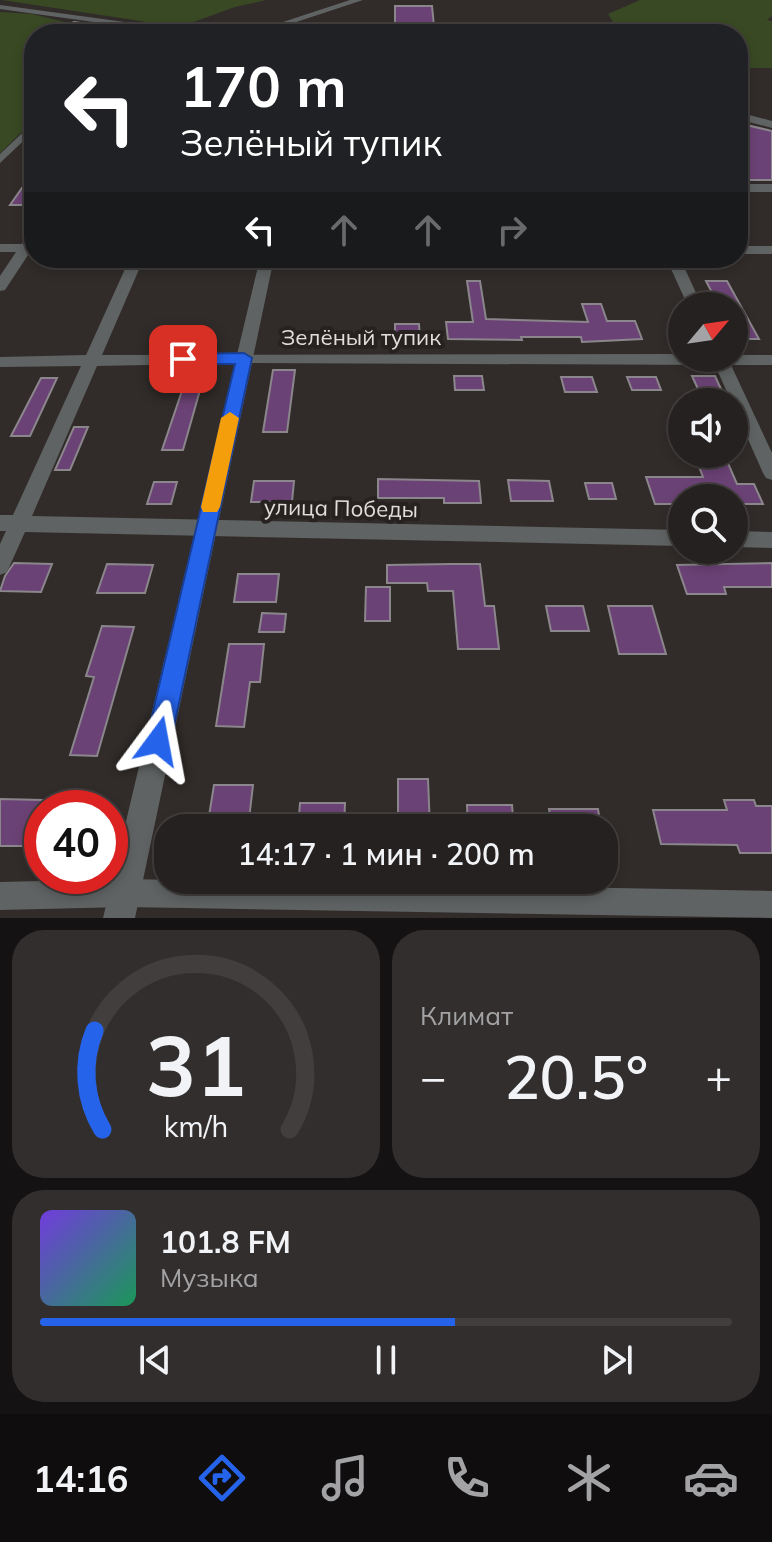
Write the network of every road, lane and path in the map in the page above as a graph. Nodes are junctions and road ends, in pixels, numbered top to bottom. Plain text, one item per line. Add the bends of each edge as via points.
1 (362, 2) edge
2 (0, 7) edge
3 (125, 24) edge
4 (286, 24) edge
5 (299, 24) edge
6 (748, 118) edge
7 (772, 125) edge
8 (24, 135) edge
9 (0, 160) edge
10 (748, 188) edge
11 (772, 188) edge
12 (0, 248) edge
13 (24, 248) edge
14 (748, 250) edge
15 (772, 250) edge
16 (24, 256) edge
17 (133, 268) edge
18 (265, 268) edge
19 (678, 268) edge
20 (0, 287) edge
21 (689, 292) edge
22 (244, 358) junction
23 (92, 360) junction
24 (668, 360) edge
25 (748, 360) edge
26 (772, 360) edge
27 (0, 362) edge
28 (726, 372) edge
29 (772, 473) edge
30 (10, 523) edge
31 (205, 529) junction
32 (668, 538) edge
33 (748, 539) edge
34 (772, 540) edge
35 (0, 566) edge
36 (0, 896) edge
37 (122, 905) edge
38 (772, 905) edge

1 - 4 street
1 - 5 street
2 - 3 street
6 - 7 street
8 - 9 street
10 - 11 street
12 - 13 street
14 - 15 street
16 - 20 street
17 - 23 street
18 - 22 street
19 - 21 street
22 - 23 street, Зелёный тупик
22 - 24 street, Зелёный тупик
22 - 31 street
23 - 27 street, Зелёный тупик
23 - 30 street
25 - 26 street, Зелёный тупик
28 - 29 street
30 - 31 street, улица Победы
30 - 35 street
31 - 32 street, улица Победы
31 - 37 street
33 - 34 street
36 - 37 street
37 - 38 street

